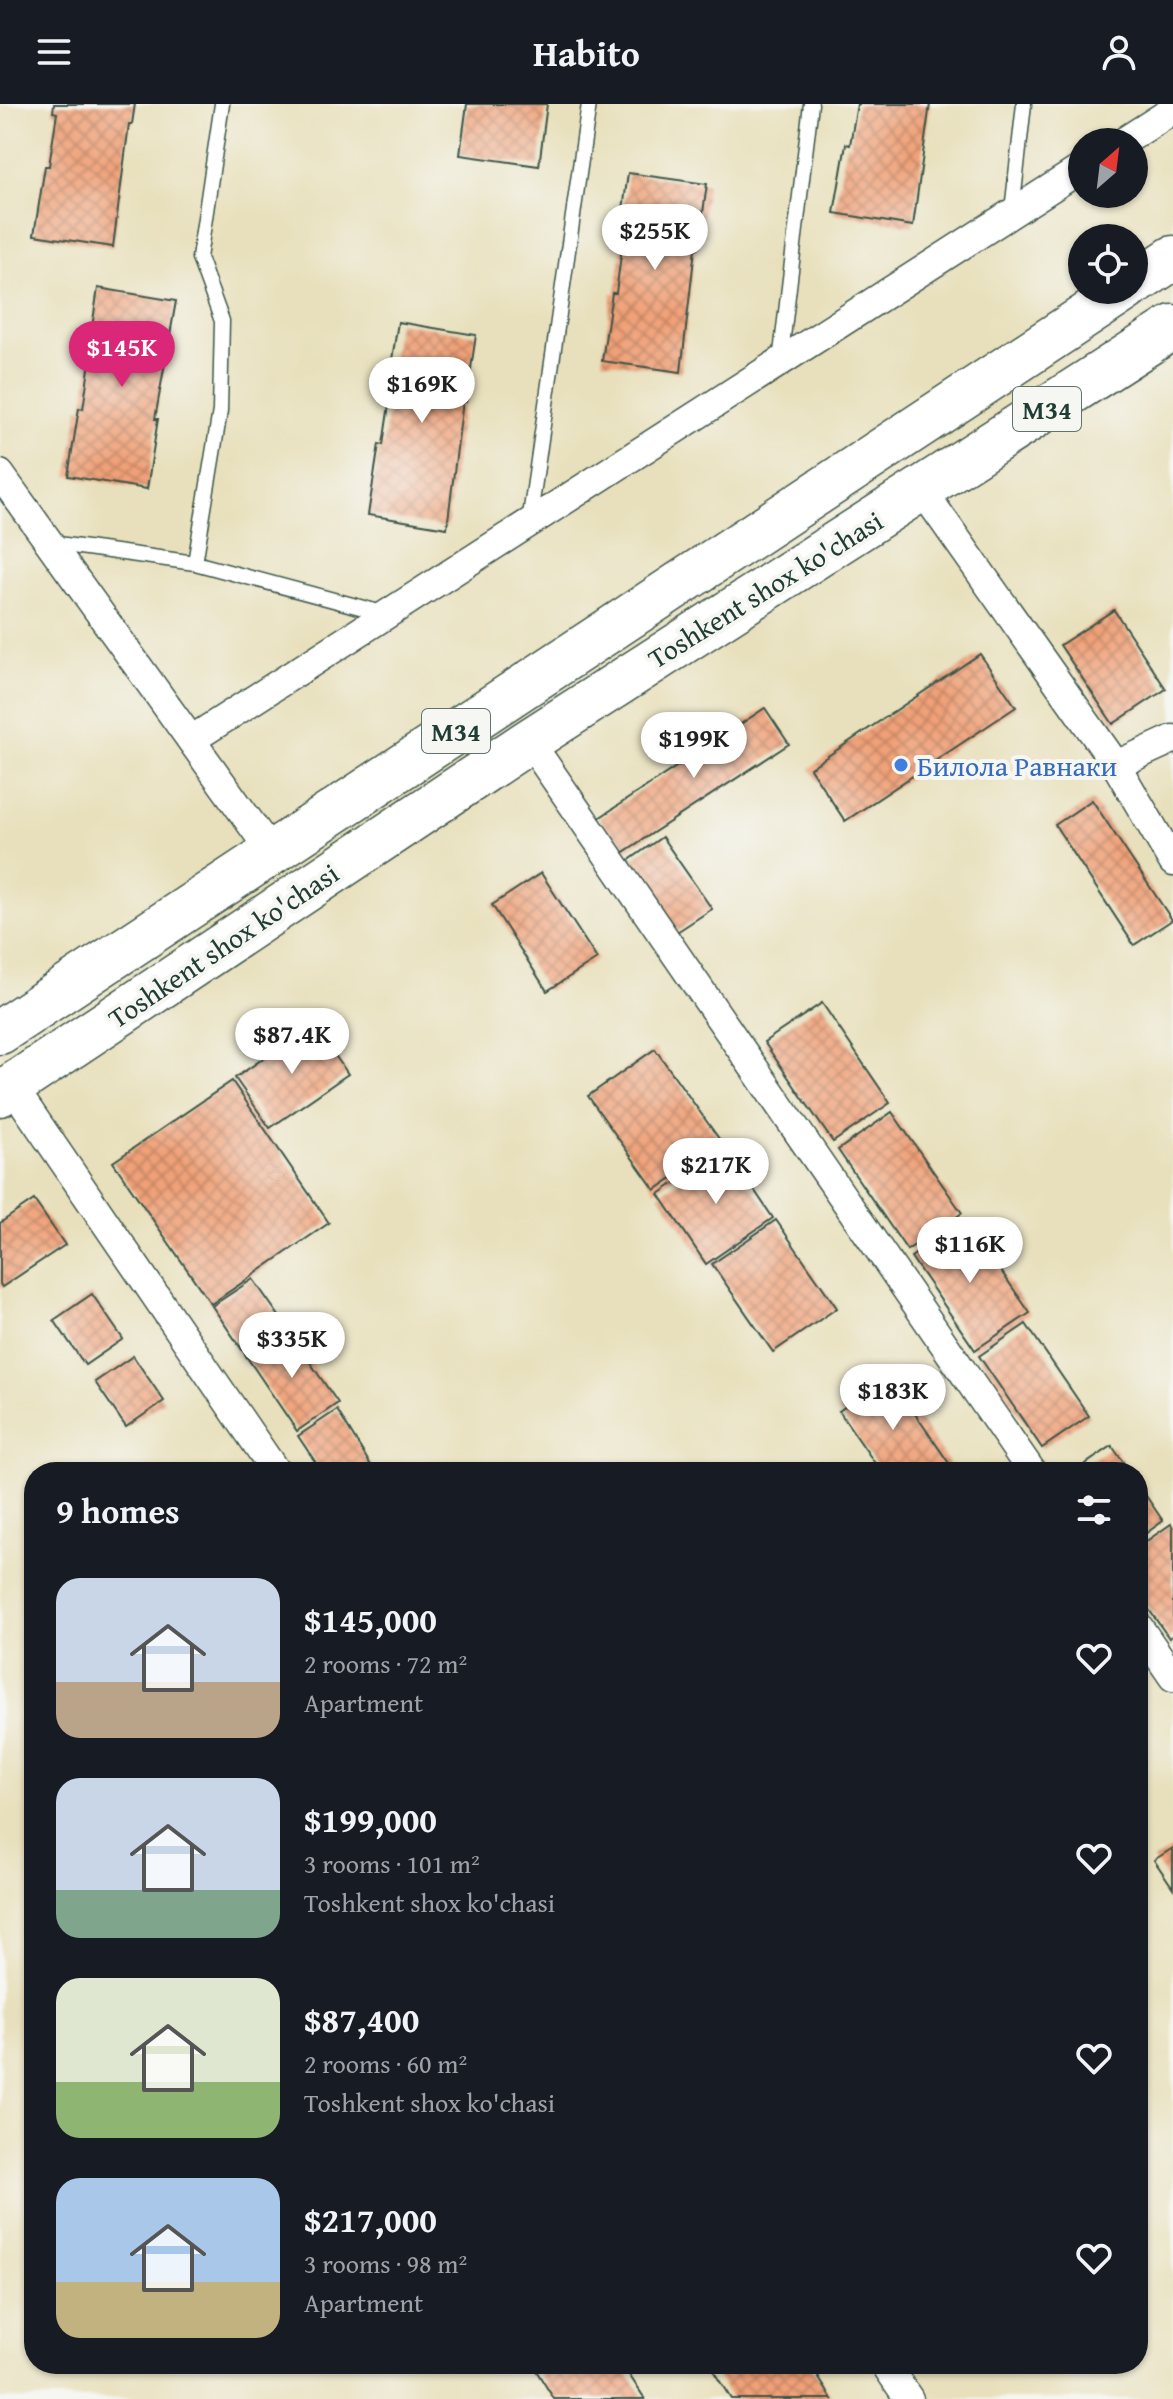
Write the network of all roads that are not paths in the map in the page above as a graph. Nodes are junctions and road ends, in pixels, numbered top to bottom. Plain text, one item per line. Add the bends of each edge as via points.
1 (222, 104) edge
2 (589, 104) edge
3 (811, 104) edge
4 (1024, 104) edge
5 (1173, 110) edge
6 (1145, 128) edge
7 (1068, 177) edge
8 (1011, 214) junction
9 (1173, 258) edge
10 (1148, 275) edge
11 (1104, 304) edge
12 (1173, 327) edge
13 (780, 362) junction
14 (0, 474) edge
15 (922, 490) junction
16 (529, 524) junction
17 (50, 543) junction
18 (727, 553) junction
19 (195, 563) junction
20 (756, 594) junction
21 (387, 615) junction
22 (1173, 739) edge
23 (191, 740) junction
24 (529, 741) junction
25 (1116, 765) junction
26 (272, 853) junction
27 (1173, 862) edge
28 (0, 1032) edge
29 (6, 1090) edge
30 (269, 1462) edge
31 (1025, 1462) edge
32 (1148, 1641) edge
33 (1173, 1677) edge
34 (892, 2374) edge
35 (909, 2399) edge

1 - 19 lane via 199,258 222,321 220,411
2 - 16 lane
3 - 13 lane
4 - 8 lane
5 - 6 street
7 - 8 street
8 - 13 street
9 - 10 main road
11 - 18 main road, Toshkent shox ko'chasi / M34
12 - 15 main road, Toshkent shox ko'chasi / M34
13 - 16 street
14 - 17 street
15 - 20 main road, Toshkent shox ko'chasi / M34
15 - 25 street
16 - 21 street
17 - 19 lane
17 - 23 street
18 - 20 main road
18 - 26 main road, Toshkent shox ko'chasi / M34
19 - 21 lane
20 - 24 main road, Toshkent shox ko'chasi / M34
21 - 23 street
22 - 25 street
23 - 26 street
24 - 29 main road, Toshkent shox ko'chasi / M34
24 - 31 street
25 - 27 street
26 - 28 main road, Toshkent shox ko'chasi / M34
29 - 30 street
32 - 33 street
34 - 35 street

